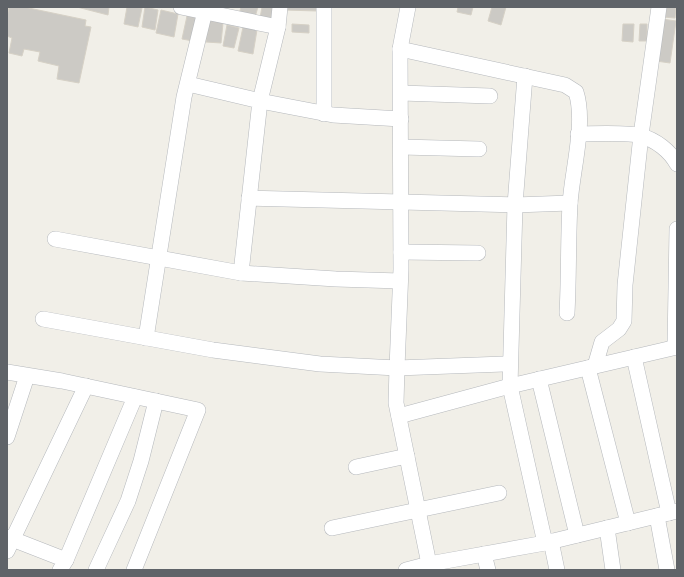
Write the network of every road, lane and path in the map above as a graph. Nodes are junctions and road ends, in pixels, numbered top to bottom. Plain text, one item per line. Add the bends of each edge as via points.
1 (181, 7) edge
2 (280, 7) edge
3 (324, 7) edge
4 (408, 7) edge
5 (659, 7) edge
6 (205, 9) edge
7 (278, 27) junction
8 (400, 49) junction
9 (525, 76) junction
10 (188, 84) junction
11 (401, 93) junction
12 (490, 96) dead end
13 (260, 101) junction
14 (324, 114) junction
15 (401, 118) junction
16 (578, 134) junction
17 (641, 135) junction
18 (401, 147) junction
19 (479, 149) dead end
20 (677, 164) edge
21 (249, 198) junction
22 (401, 202) junction
23 (570, 203) junction
24 (514, 205) junction
25 (677, 229) edge
26 (55, 239) dead end
27 (401, 252) junction
28 (478, 253) dead end
29 (159, 258) junction
30 (241, 273) junction
31 (400, 280) junction
32 (567, 314) dead end
33 (43, 319) dead end
34 (146, 338) junction
35 (676, 347) edge
36 (634, 357) junction
37 (504, 364) dead end
38 (591, 367) junction
39 (397, 368) junction
40 (7, 372) edge
41 (27, 376) junction
42 (539, 379) junction
43 (86, 386) junction
44 (510, 386) junction
45 (135, 397) junction
46 (156, 401) junction
47 (399, 416) junction
48 (7, 437) edge
49 (408, 456) junction
50 (356, 467) dead end
51 (499, 494) dead end
52 (418, 510) junction
53 (668, 513) edge
54 (628, 523) junction
55 (332, 528) dead end
56 (607, 528) junction
57 (577, 535) junction
58 (9, 542) edge
59 (548, 542) junction
60 (484, 554) junction
61 (63, 565) edge
62 (430, 567) edge
63 (96, 570) edge
64 (134, 570) edge
65 (406, 570) edge
66 (488, 570) edge
67 (556, 570) edge
68 (613, 570) edge
69 (667, 570) edge

1 - 6 street
2 - 7 street
3 - 14 street
4 - 8 street
5 - 17 street
6 - 7 street
6 - 10 street
7 - 13 street
8 - 9 street
8 - 11 street
9 - 16 street via 565,85 576,92
9 - 24 street
10 - 13 street
10 - 29 street
11 - 12 street
11 - 15 street
13 - 14 street
13 - 21 street
14 - 15 street
15 - 18 street
16 - 17 street
16 - 23 street
17 - 20 street via 666,148
17 - 38 street via 625,285 624,321 619,329 602,342
18 - 19 street
18 - 22 street
21 - 22 street
21 - 30 street
22 - 24 street
22 - 27 street
23 - 24 street
23 - 32 street
24 - 44 street
25 - 35 street
26 - 29 street
27 - 28 street
27 - 31 street
29 - 30 street
29 - 34 street
30 - 31 street
31 - 39 street
33 - 34 street
34 - 39 street via 312,363
35 - 36 street
36 - 38 street
36 - 53 street
37 - 39 street
38 - 42 street
38 - 54 street
39 - 47 street via 396,402
40 - 41 street
41 - 43 street
41 - 48 street
42 - 44 street
42 - 57 street
43 - 45 street
43 - 58 street
44 - 47 street
44 - 59 street
45 - 46 street
45 - 61 street
46 - 63 street via 128,501
46 - 64 street via 198,410
47 - 49 street
49 - 50 street
49 - 52 street
51 - 52 street
52 - 55 street
52 - 62 street
53 - 54 street
53 - 69 street
54 - 56 street
56 - 57 street
56 - 68 street
57 - 59 street
58 - 61 street
59 - 60 street
59 - 67 street
60 - 62 street
60 - 66 street
62 - 65 street

